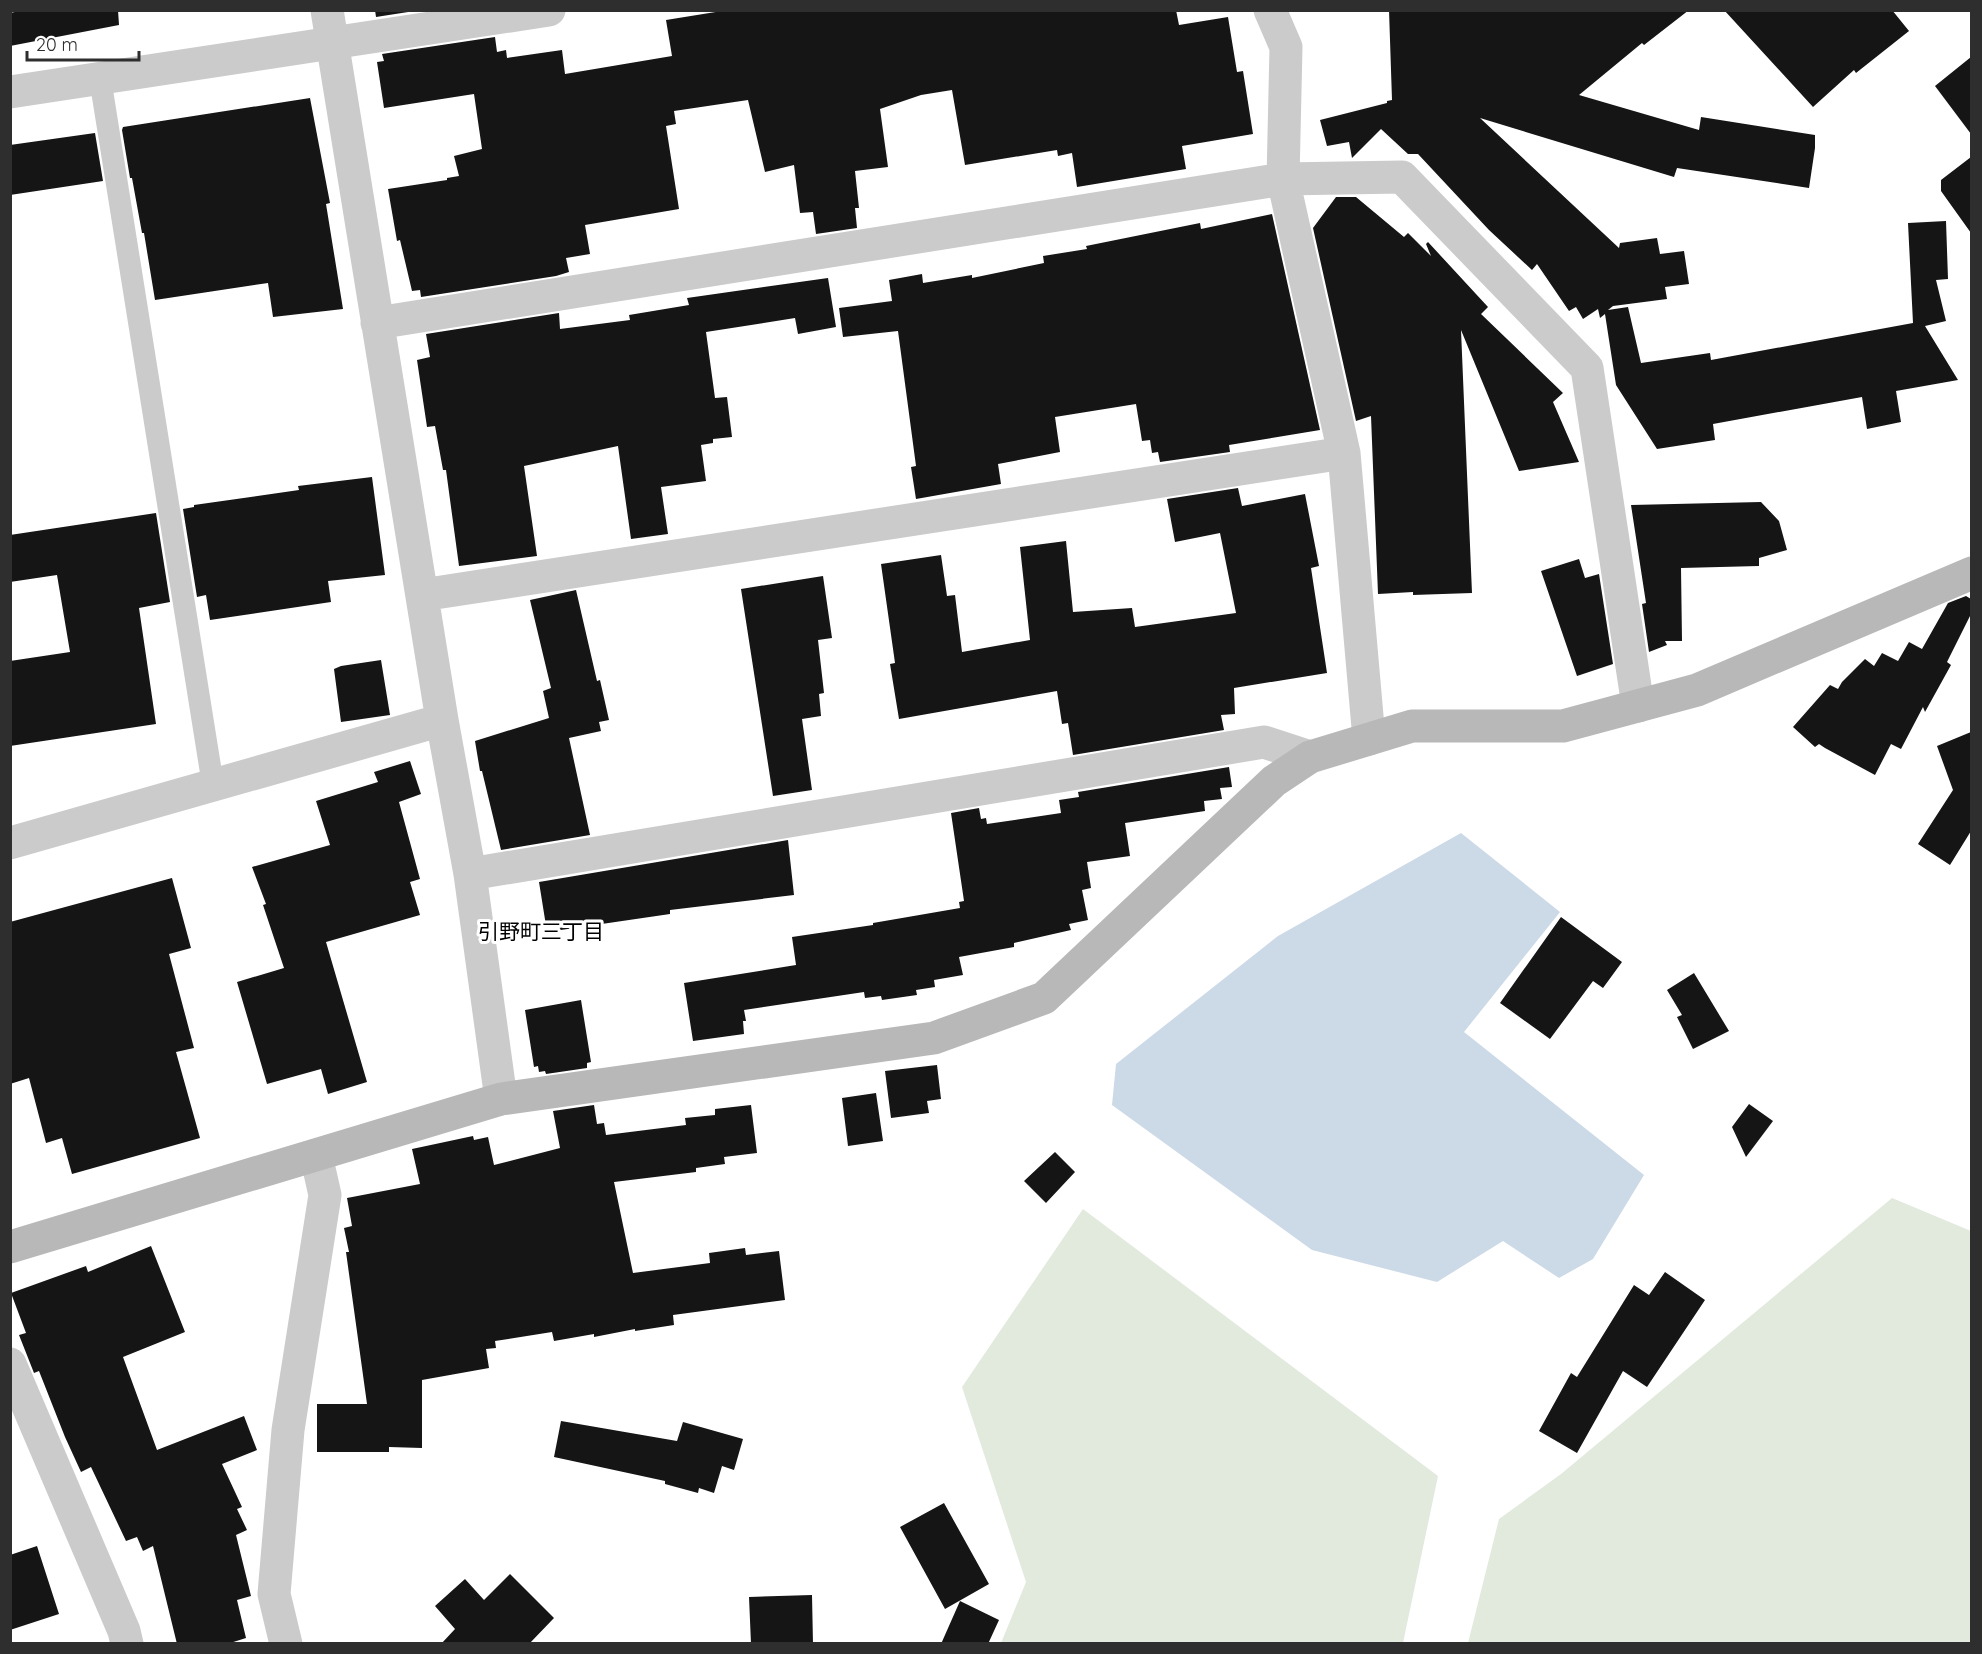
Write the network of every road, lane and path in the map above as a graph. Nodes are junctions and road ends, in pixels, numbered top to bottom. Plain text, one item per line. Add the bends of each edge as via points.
1 (327, 10) edge
2 (549, 10) edge
3 (1270, 10) edge
4 (332, 42) junction
5 (100, 78) junction
6 (10, 93) edge
7 (1283, 179) junction
8 (377, 323) junction
9 (1344, 453) junction
10 (1971, 573) edge
11 (422, 595) junction
12 (1638, 706) junction
13 (442, 720) junction
14 (1369, 739) junction
15 (1310, 757) junction
16 (213, 785) junction
17 (10, 843) edge
18 (470, 874) junction
19 (501, 1099) junction
20 (316, 1155) junction
21 (10, 1247) edge
22 (10, 1364) edge
23 (127, 1644) edge
24 (286, 1644) edge

1 - 4 street
2 - 4 street
3 - 7 street via 1286,47
4 - 5 street
4 - 8 street
5 - 6 street
5 - 16 lane
7 - 8 street
7 - 9 street
7 - 12 street via 1402,177 1587,368
8 - 11 street
9 - 11 street
9 - 14 street
10 - 12 street via 1697,690
11 - 13 street
12 - 14 street via 1563,726 1412,726
13 - 16 street
13 - 18 street
14 - 15 street
15 - 18 street via 1264,742
15 - 19 street via 1274,781 1044,998 934,1038
16 - 17 street
18 - 19 street
19 - 20 street
20 - 21 street
20 - 24 street via 325,1195 288,1430 274,1594
22 - 23 street

